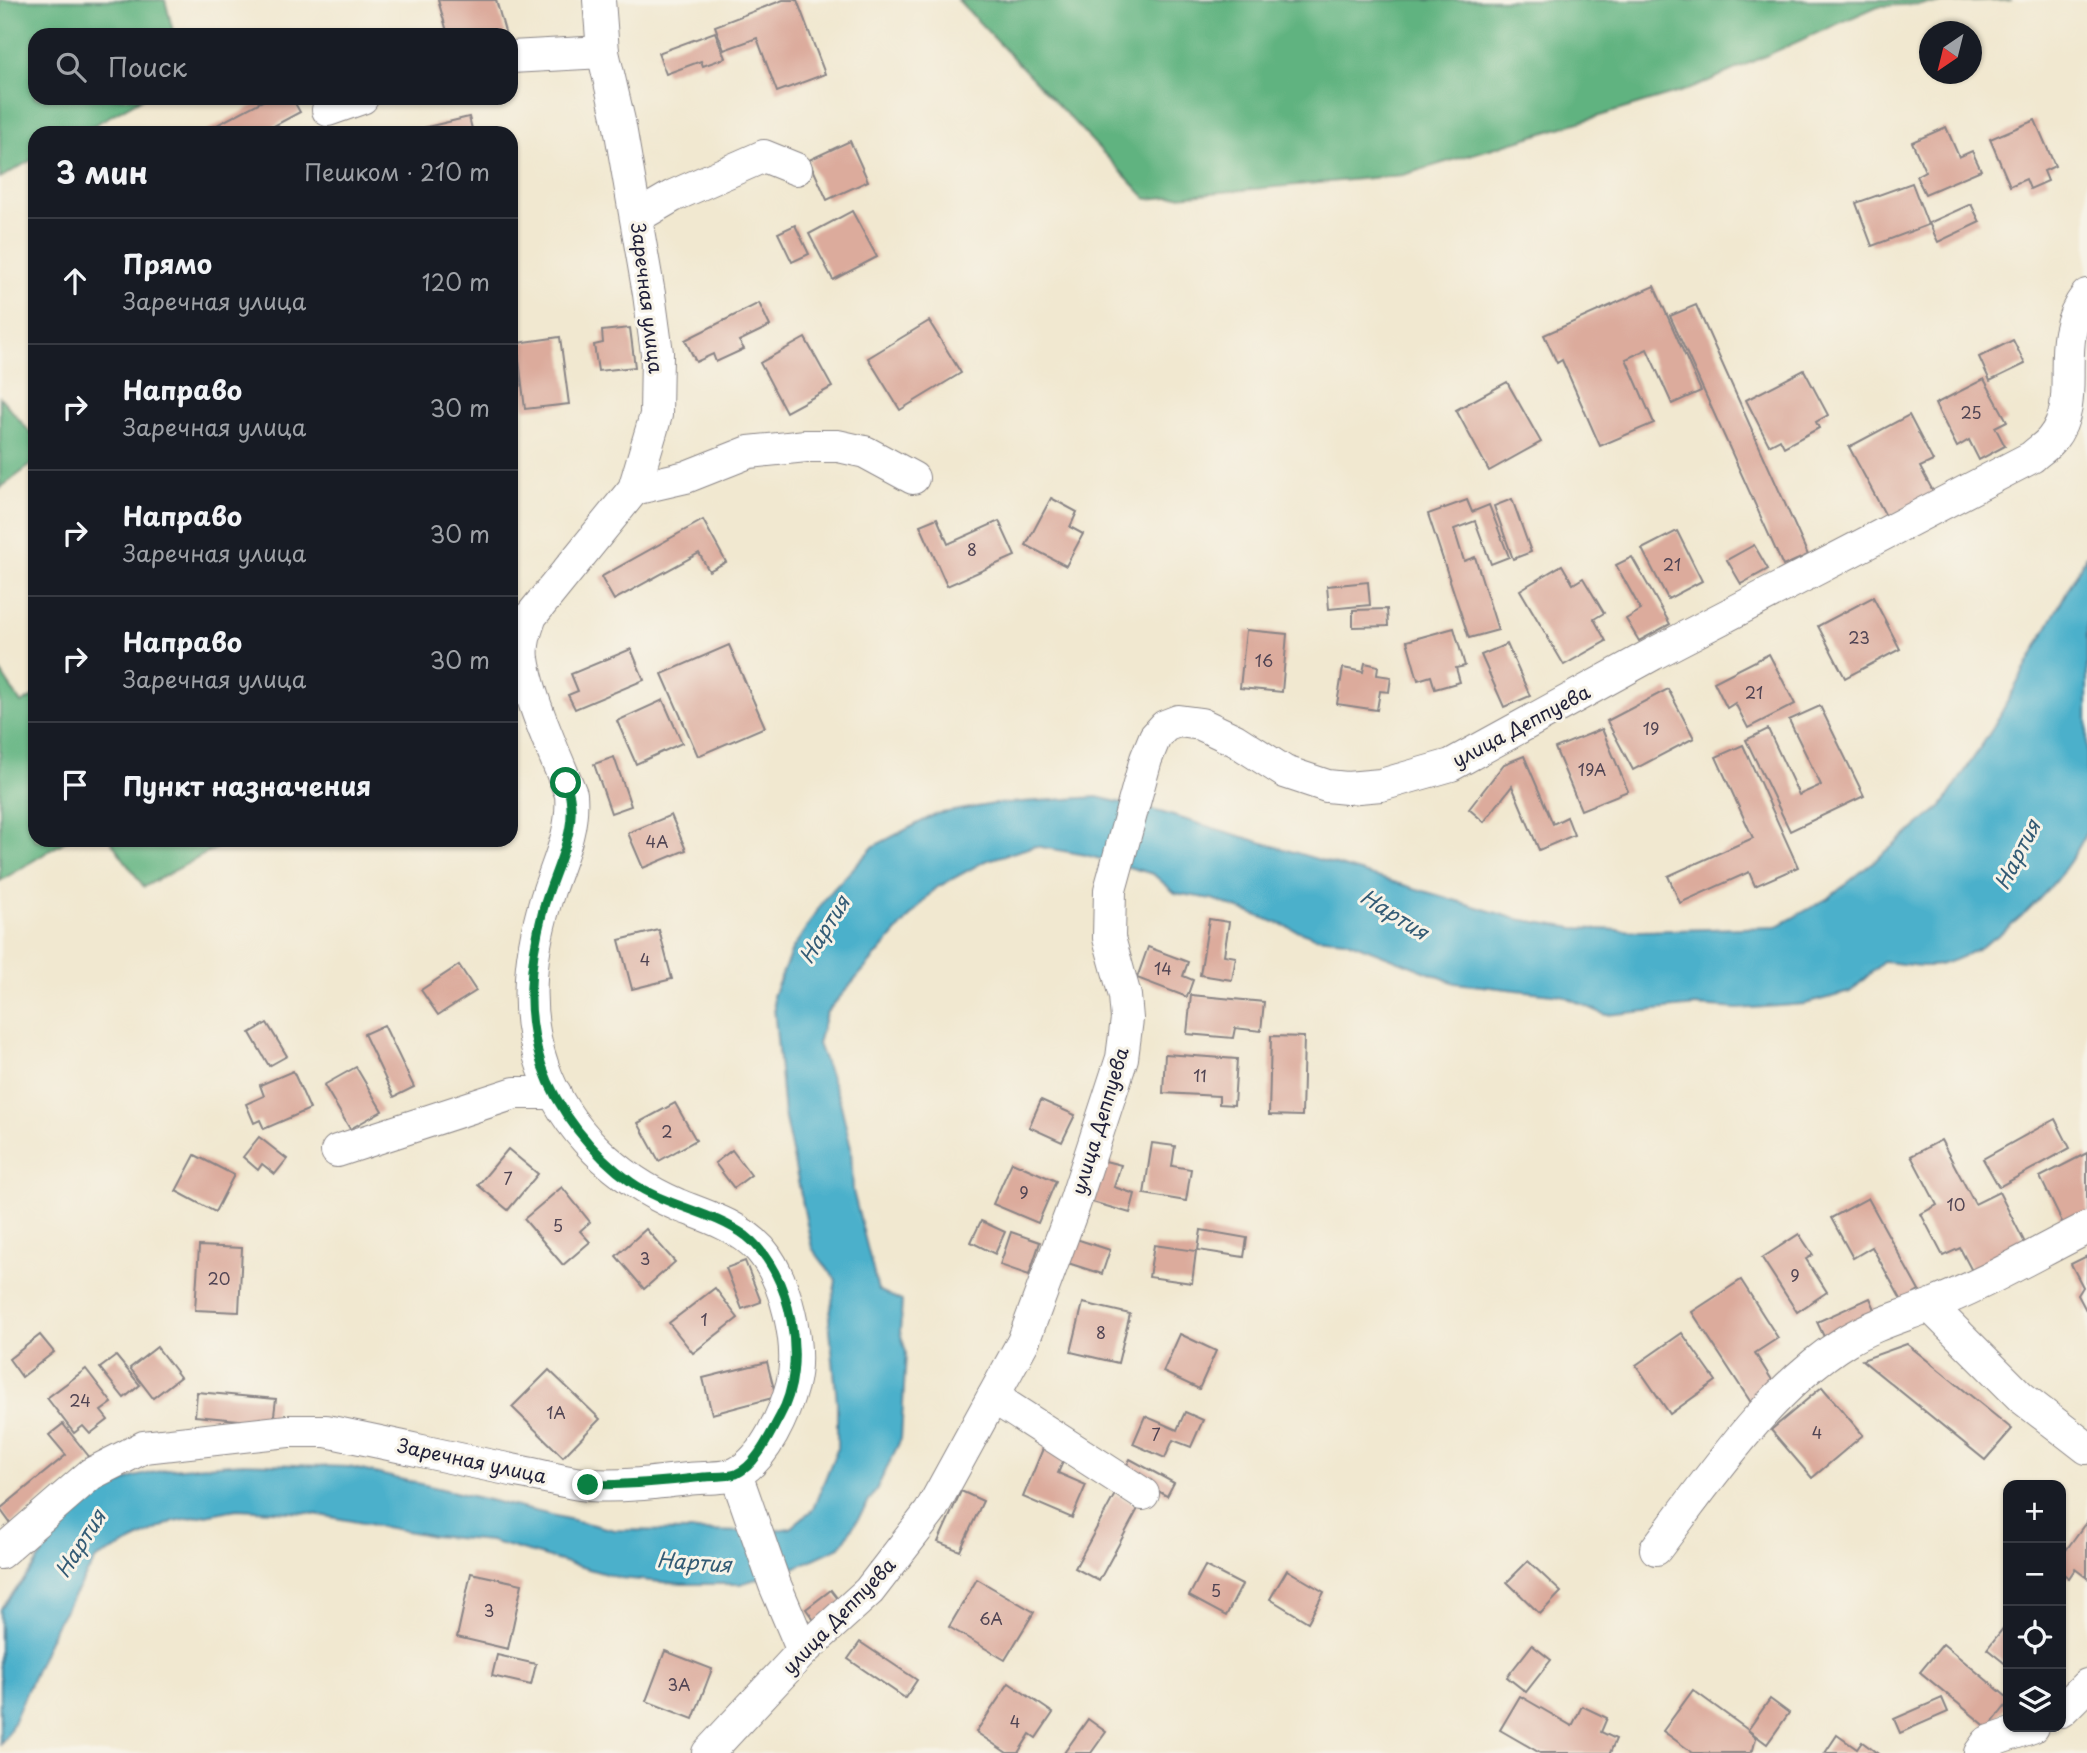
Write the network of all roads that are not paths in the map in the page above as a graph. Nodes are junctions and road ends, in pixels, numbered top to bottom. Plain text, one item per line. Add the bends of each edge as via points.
1 (599, 0) edge
2 (603, 52) junction
3 (518, 57) edge
4 (342, 105) edge
5 (328, 110) dead end
6 (796, 169) dead end
7 (638, 217) junction
8 (2087, 295) edge
9 (913, 478) dead end
10 (634, 489) junction
11 (521, 611) edge
12 (555, 1093) junction
13 (337, 1151) dead end
14 (2087, 1228) edge
15 (1930, 1306) junction
16 (993, 1397) junction
17 (2087, 1448) edge
18 (736, 1474) junction
19 (1143, 1494) dead end
20 (1656, 1549) dead end
21 (0, 1553) edge
22 (803, 1651) junction
23 (2087, 1685) edge
24 (2066, 1706) edge
25 (2017, 1732) edge
26 (708, 1753) edge
27 (1980, 1753) edge

1 - 2 street, Заречная улица
2 - 3 street
2 - 7 street, Заречная улица
4 - 5 street
6 - 7 street via 764,156 673,196
7 - 10 street, Заречная улица via 658,384 656,415
8 - 16 street, улица Деппуева via 2075,310 2068,332 2069,381 2062,422 2052,440 2032,457 1451,765 1381,785 1327,786 1284,772 1201,724 1178,721 1165,726 1146,759 1107,912 1113,957 1125,996 1122,1058 1023,1342
9 - 10 street via 865,452 806,446 749,452 686,477
10 - 11 street, Заречная улица
11 - 12 street, Заречная улица via 523,658 572,806 570,831 544,907 529,990 531,1029
12 - 13 street via 515,1093
12 - 18 street, Заречная улица via 597,1153 632,1183 744,1235 774,1271 790,1317 796,1372 788,1403 751,1462
14 - 15 street
15 - 17 street via 2021,1397
15 - 20 street via 1857,1335 1817,1362 1754,1423
16 - 19 street
16 - 22 street, улица Деппуева via 912,1538 869,1591
18 - 21 street, Заречная улица via 640,1485 588,1485 326,1431 288,1431 144,1447 91,1474
18 - 22 street
22 - 26 street, улица Деппуева
23 - 24 street
25 - 27 street via 1988,1742

